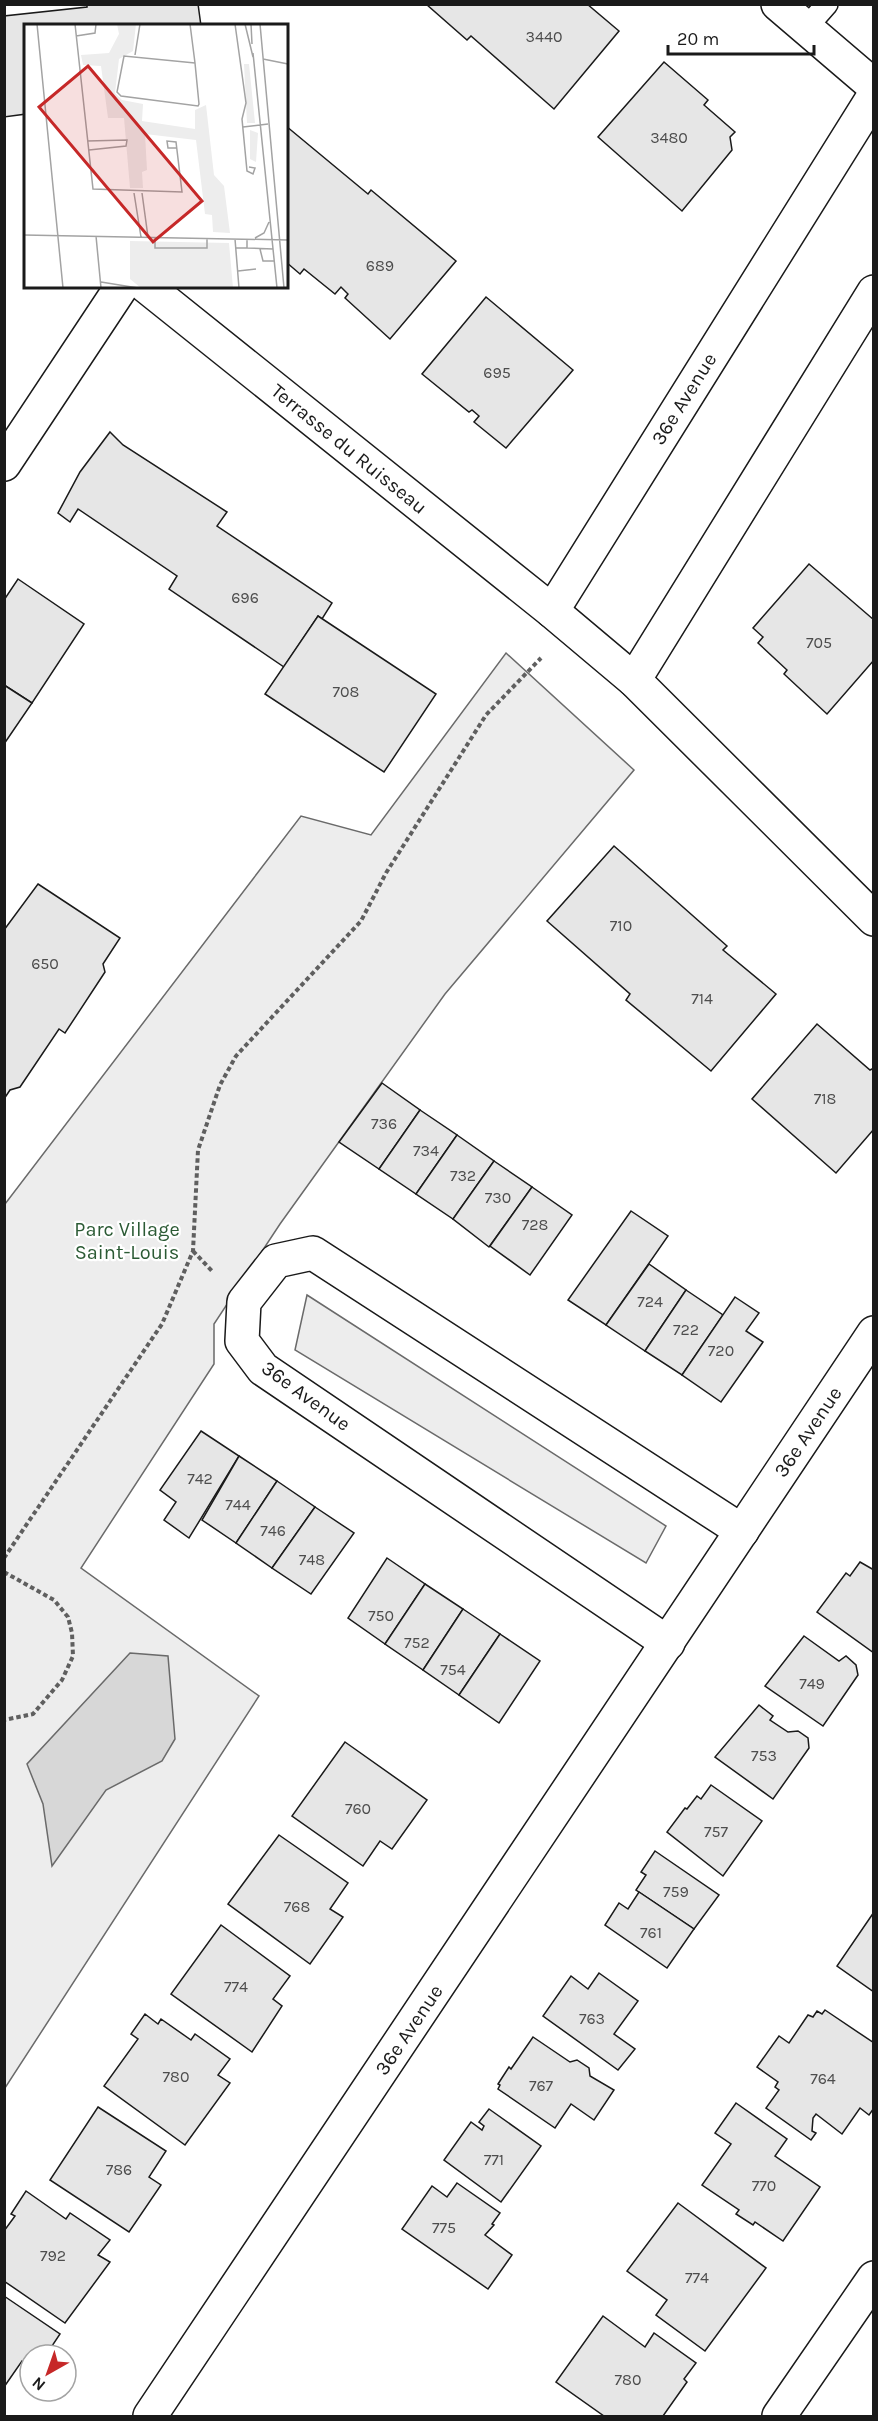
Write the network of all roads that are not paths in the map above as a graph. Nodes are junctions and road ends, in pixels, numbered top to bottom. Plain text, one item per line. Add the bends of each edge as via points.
1 (778, 4) edge
2 (827, 4) edge
3 (805, 29) junction
4 (873, 86) edge
5 (873, 96) edge
6 (121, 288) edge
7 (148, 288) edge
8 (873, 292) edge
9 (4, 464) edge
10 (561, 619) junction
11 (634, 680) junction
12 (873, 919) edge
13 (873, 1333) edge
14 (742, 1531) junction
15 (668, 1643) junction
16 (873, 2278) edge
17 (150, 2416) edge
18 (779, 2416) edge

1 - 3 street
2 - 3 lane
3 - 4 street
5 - 10 street, 36e Avenue
6 - 9 street
7 - 10 street, Terrasse du Ruisseau
8 - 11 street
10 - 11 street
11 - 12 street
13 - 14 street, 36e Avenue
14 - 15 street, 36e Avenue
14 - 15 street, 36e Avenue via 313,1253 276,1261 244,1302 242,1341 263,1369
15 - 17 street, 36e Avenue
16 - 18 street

